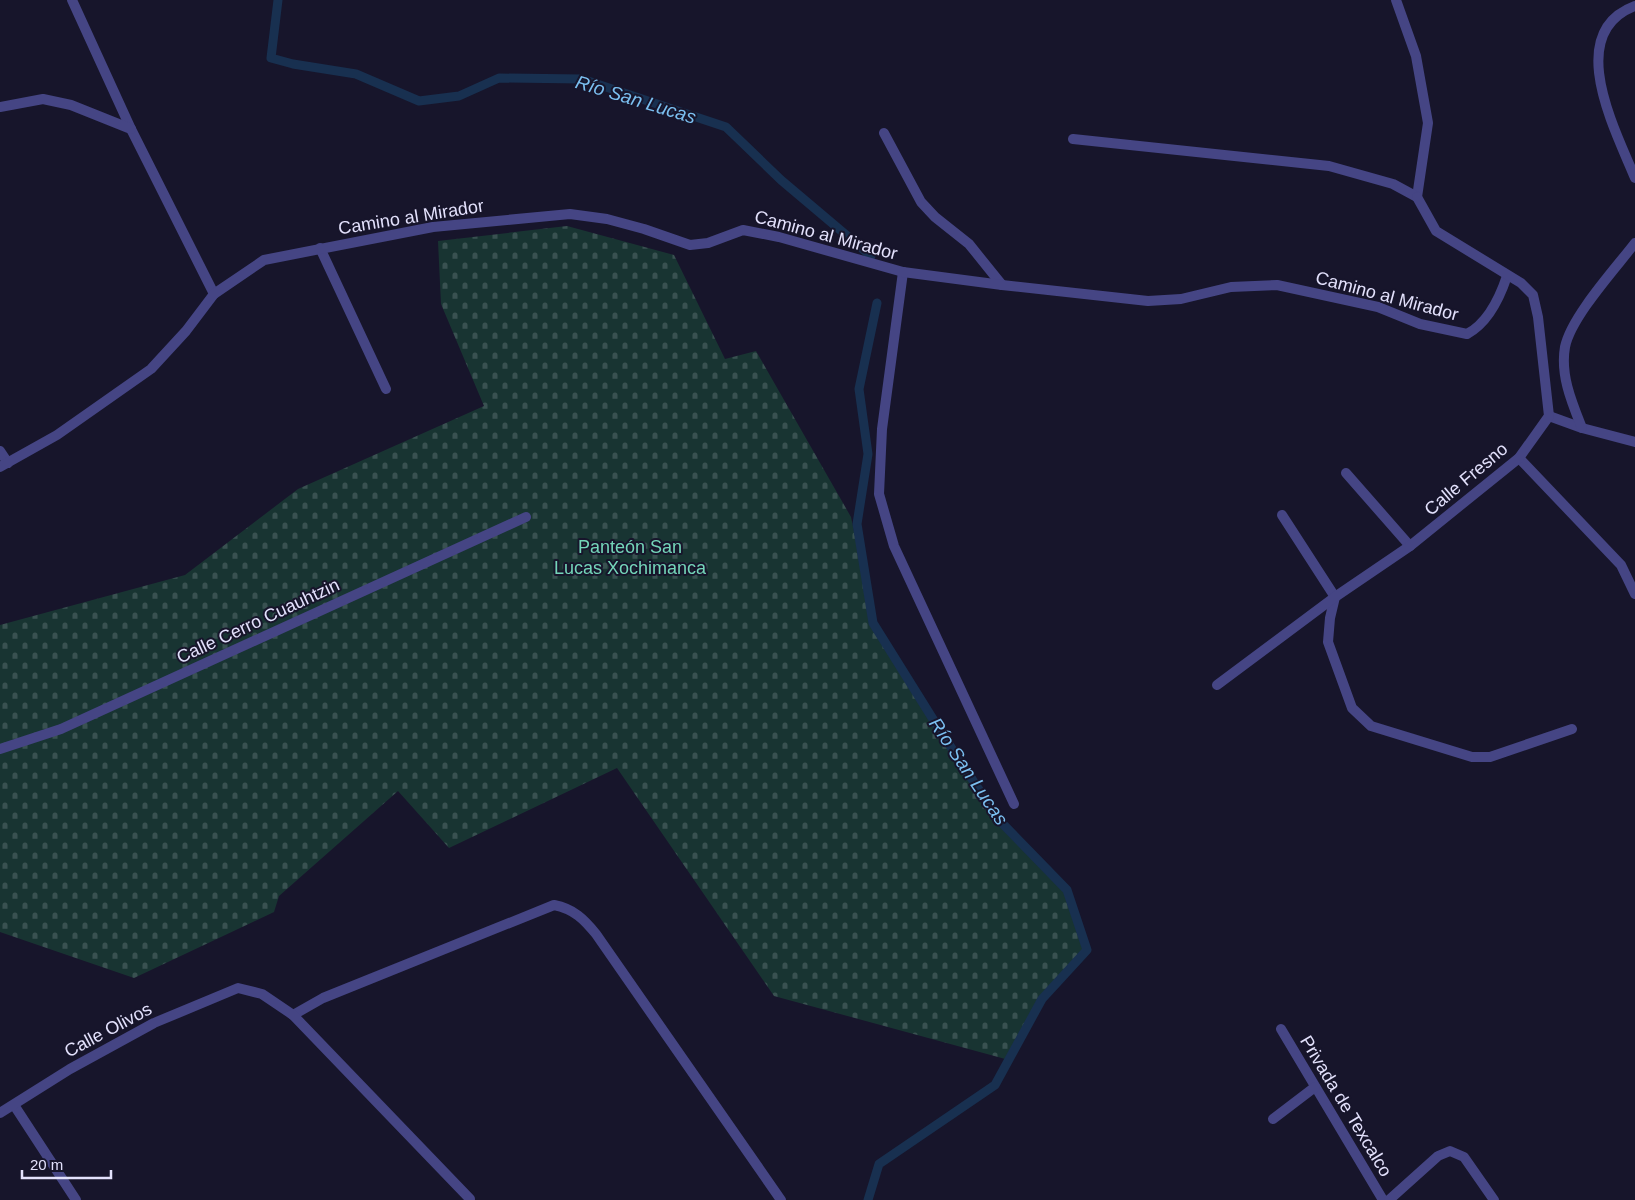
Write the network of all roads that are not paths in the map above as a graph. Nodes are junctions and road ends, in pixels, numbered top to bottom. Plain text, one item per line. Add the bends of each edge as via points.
1 (72, 0) edge
2 (1396, 0) edge
3 (1635, 6) edge
4 (0, 107) edge
5 (131, 130) junction
6 (884, 132) dead end
7 (1073, 139) dead end
8 (1635, 178) edge
9 (1417, 197) junction
10 (1635, 243) edge
11 (320, 248) junction
12 (902, 272) junction
13 (1507, 276) junction
14 (1002, 286) junction
15 (214, 294) junction
16 (386, 389) dead end
17 (1549, 416) junction
18 (1582, 428) junction
19 (1635, 442) edge
20 (0, 451) edge
21 (1519, 458) junction
22 (4, 465) edge
23 (1346, 473) dead end
24 (1282, 515) dead end
25 (526, 517) dead end
26 (1410, 546) junction
27 (1635, 594) edge
28 (1335, 597) junction
29 (1217, 685) dead end
30 (1572, 729) dead end
31 (0, 749) edge
32 (1014, 804) dead end
33 (293, 1015) junction
34 (1281, 1029) dead end
35 (1315, 1087) junction
36 (14, 1105) junction
37 (0, 1113) edge
38 (1273, 1119) dead end
39 (470, 1199) dead end
40 (76, 1200) edge
41 (781, 1200) edge
42 (1383, 1200) edge
43 (1388, 1200) edge
44 (1494, 1200) edge

1 - 5 street
2 - 9 street via 1416,56 1428,124
3 - 8 street via 1622,11 1606,28 1597,60 1603,100
4 - 5 street via 43,99 71,105
5 - 15 street
6 - 14 street via 921,202 969,244
7 - 9 street via 1329,166 1393,184
9 - 13 street via 1436,231
10 - 18 street via 1573,325 1565,348 1566,380
11 - 12 street, Camino al Mirador via 433,227 570,214 607,219 690,245 708,243 743,230
11 - 15 street, Camino al Mirador via 264,260
11 - 16 street
12 - 14 street, Camino al Mirador
12 - 32 street via 882,429 879,494 894,546
13 - 14 street, Camino al Mirador via 1485,320 1467,334 1420,324 1378,307 1277,286 1231,287 1181,299 1148,301
13 - 17 street via 1533,294
15 - 22 street, Camino al Mirador via 151,369 57,435
17 - 18 street
17 - 21 street, Calle Fresno
18 - 19 street
20 - 22 street
21 - 26 street, Calle Fresno
21 - 27 street via 1621,565
23 - 26 street
24 - 28 street
25 - 31 street, Calle Cerro Cuauhtzin via 61,729
26 - 28 street, Calle Fresno
28 - 29 street, Calle Fresno
28 - 30 street via 1328,642 1352,708 1371,726 1472,757 1490,757
33 - 36 street, Calle Olivos via 262,994 238,988 154,1023 70,1069
33 - 39 street
33 - 41 street via 323,998 554,905 568,908 584,919 596,934
34 - 35 street, Privada de Texcalco
35 - 38 street
35 - 42 street, Privada de Texcalco
36 - 37 street, Calle Olivos
36 - 40 street
43 - 44 street via 1438,1156 1450,1151 1464,1158

